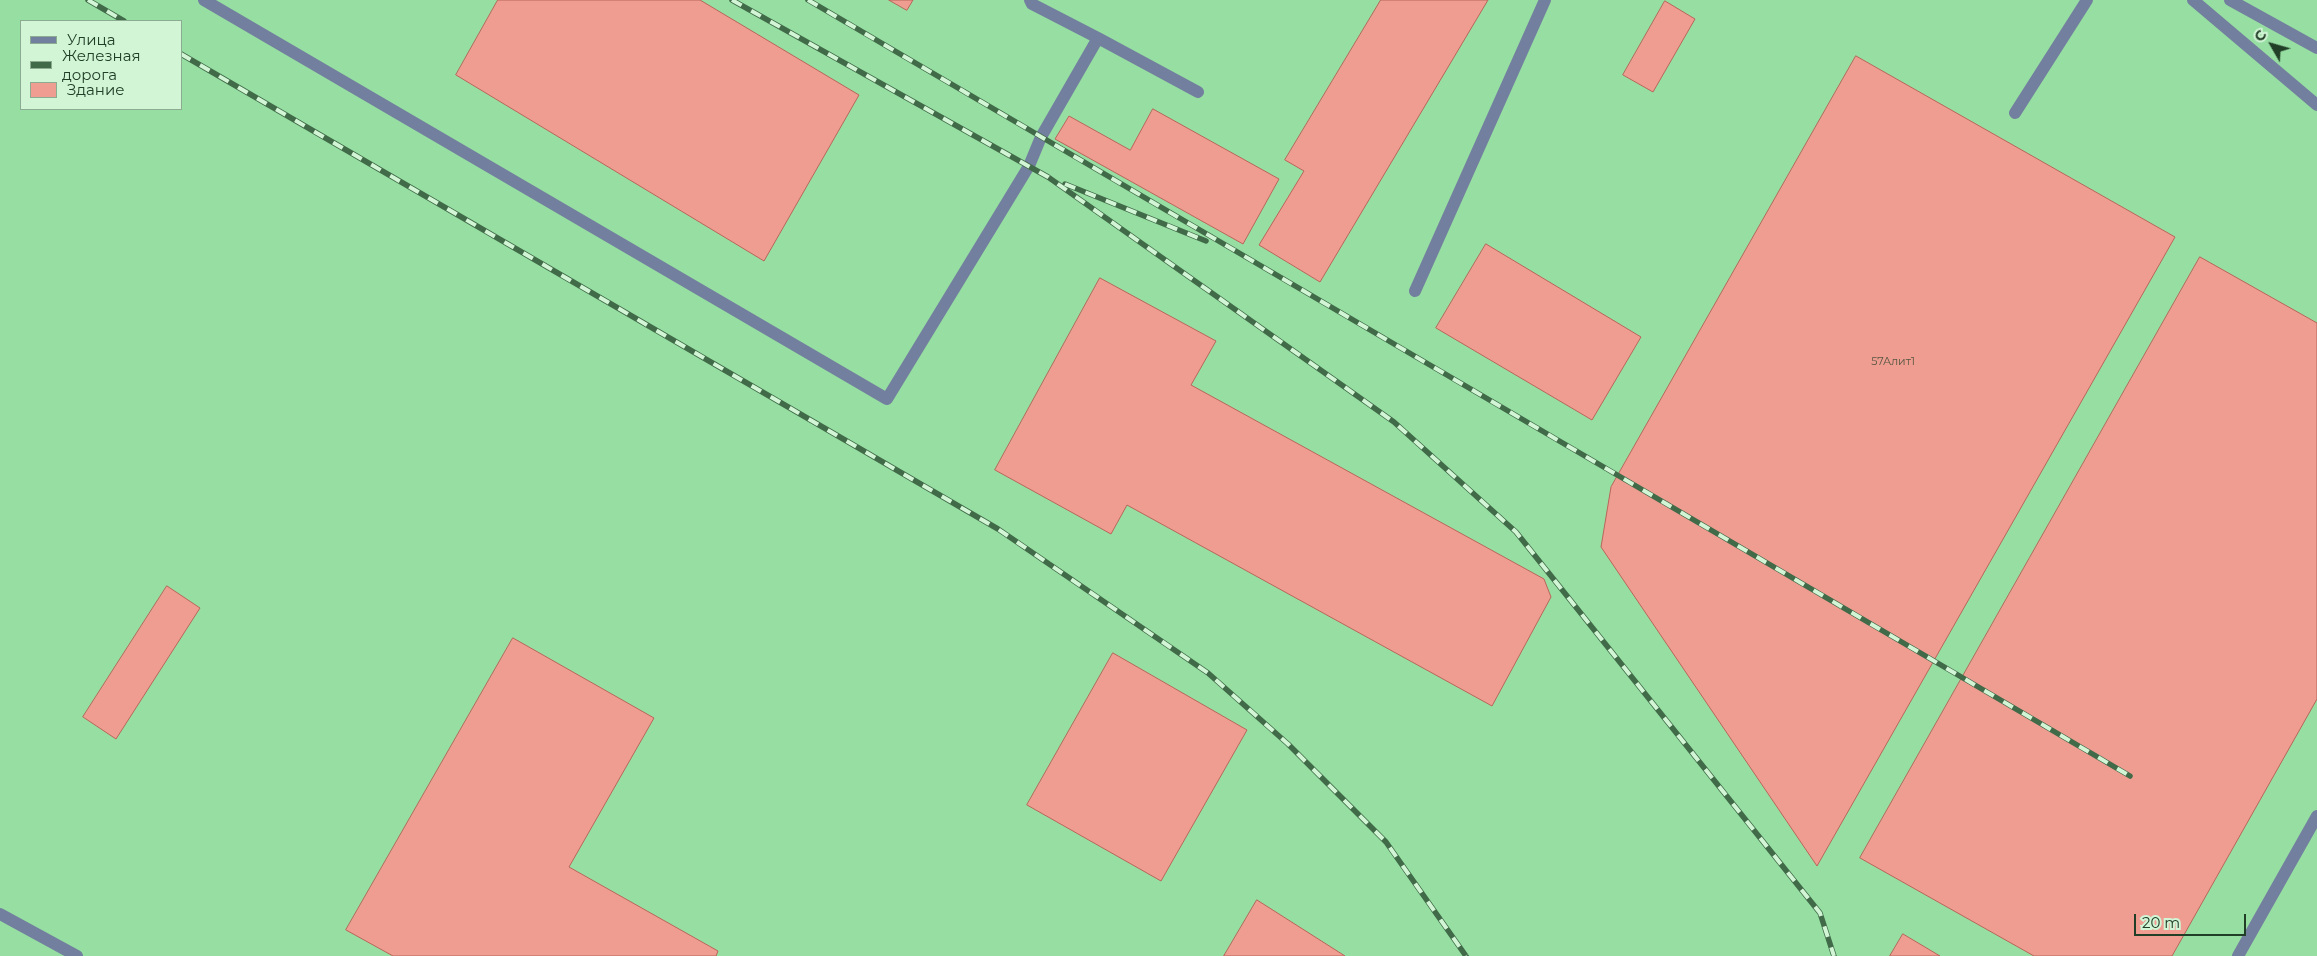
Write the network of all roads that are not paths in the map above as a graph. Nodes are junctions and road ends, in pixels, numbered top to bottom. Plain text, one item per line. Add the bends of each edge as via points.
1 (204, 0) edge
2 (1030, 0) edge
3 (1545, 0) edge
4 (2087, 0) edge
5 (2193, 0) edge
6 (2230, 0) edge
7 (1098, 38) junction
8 (2317, 48) edge
9 (1198, 92) dead end
10 (2317, 105) edge
11 (2014, 113) dead end
12 (1414, 291) dead end
13 (2317, 816) edge
14 (0, 914) edge
15 (59, 952) edge
16 (77, 956) edge
17 (2238, 956) edge

1 - 7 street via 887,399 1029,166 1041,137
2 - 7 street via 1032,4
3 - 12 street
4 - 11 street
5 - 10 street
6 - 8 street
7 - 9 street
13 - 17 street
14 - 15 street
15 - 16 street

